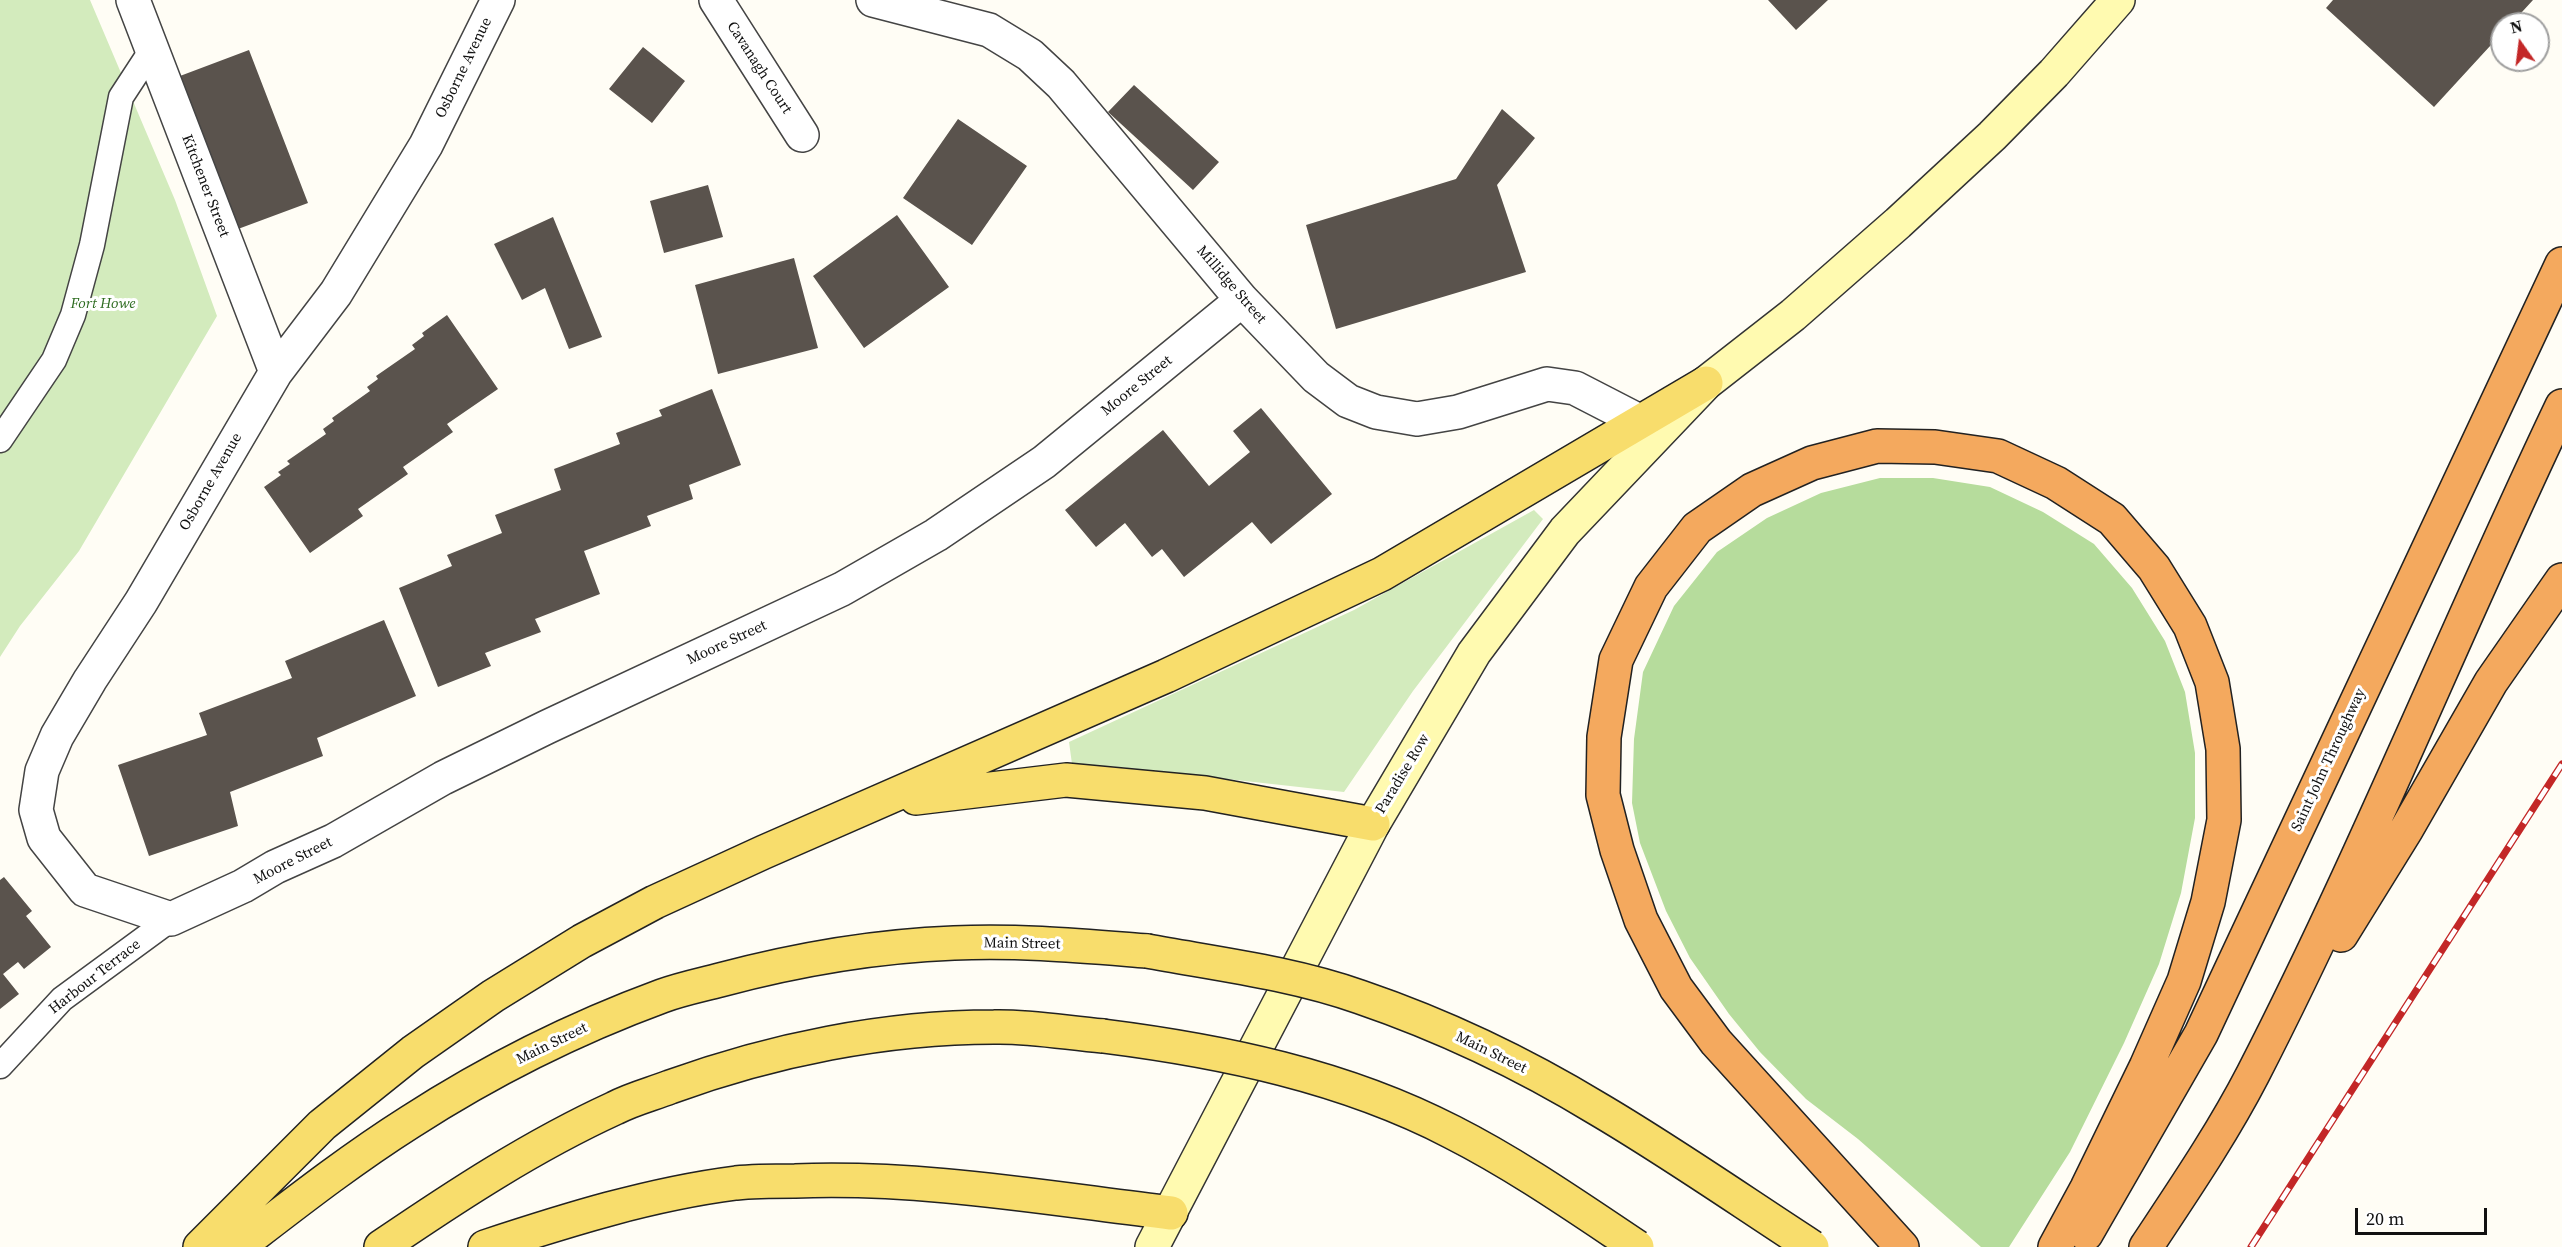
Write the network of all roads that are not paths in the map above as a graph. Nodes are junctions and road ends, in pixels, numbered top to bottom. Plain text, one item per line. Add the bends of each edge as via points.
1 (133, 0) edge
2 (498, 0) edge
3 (716, 0) edge
4 (873, 0) edge
5 (2118, 0) edge
6 (153, 48) junction
7 (802, 135) dead end
8 (2562, 264) edge
9 (1242, 300) junction
10 (276, 372) junction
11 (1706, 383) junction
12 (2562, 406) edge
13 (1641, 422) junction
14 (0, 440) edge
15 (2562, 580) edge
16 (876, 804) junction
17 (1373, 824) junction
18 (171, 920) junction
19 (0, 1066) edge
20 (2252, 1076) junction
21 (1171, 1213) junction
22 (200, 1247) edge
23 (238, 1247) edge
24 (381, 1247) edge
25 (485, 1247) edge
26 (1152, 1247) edge
27 (1637, 1247) edge
28 (1812, 1247) edge
29 (1902, 1247) edge
30 (2055, 1247) edge
31 (2079, 1247) edge
32 (2146, 1247) edge

1 - 6 street, Kitchener Street
2 - 10 street, Osborne Avenue via 426,145 336,293
3 - 7 street, Cavanagh Court
4 - 9 street, Millidge Street via 989,30 1030,55 1061,84
5 - 11 main road, Paradise Row via 1992,136 1793,315
6 - 10 street, Kitchener Street
6 - 14 lane via 121,97 92,245 73,315 54,360
8 - 31 highway, Saint John Throughway via 2201,1034
9 - 13 street, Millidge Street via 1316,377 1348,401 1376,412 1417,419 1458,412 1547,384 1575,388
9 - 18 street, Moore Street via 1044,462 908,551 842,589 443,778 333,841
10 - 18 street, Osborne Avenue via 57,736 42,771 36,810 44,838 85,890
11 - 13 main road
11 - 17 main road, Paradise Row via 1565,531 1474,654
12 - 20 highway via 2369,834
13 - 16 main road via 1382,574 1166,676
15 - 20 highway via 2491,682 2406,830
16 - 17 main road via 1066,780 1205,793
16 - 22 main road via 655,902 493,996 413,1052 322,1125
17 - 21 main road, Paradise Row
18 - 19 lane, Harbour Terrace via 63,999
20 - 32 highway
21 - 25 main road via 932,1184 831,1179 738,1183 654,1196
21 - 26 main road, Paradise Row
23 - 28 main road, Main Street, bridge via 411,1121 577,1030 664,995 763,969 853,953 954,943 1049,943 1147,951 1268,973 1359,996 1525,1068 1598,1109
24 - 27 main road, bridge via 533,1149 616,1107 708,1073 859,1039 996,1026 1177,1046 1315,1077 1386,1102 1450,1131 1511,1164
29 - 30 highway via 1716,1042 1676,988 1641,920 1603,795 1604,737 1616,660 1651,587 1697,528 1752,490 1812,463 1877,446 1935,447 1998,456 2056,483 2112,519 2154,568 2190,626 2212,682 2223,749 2224,820 2208,902 2184,981 2136,1088

